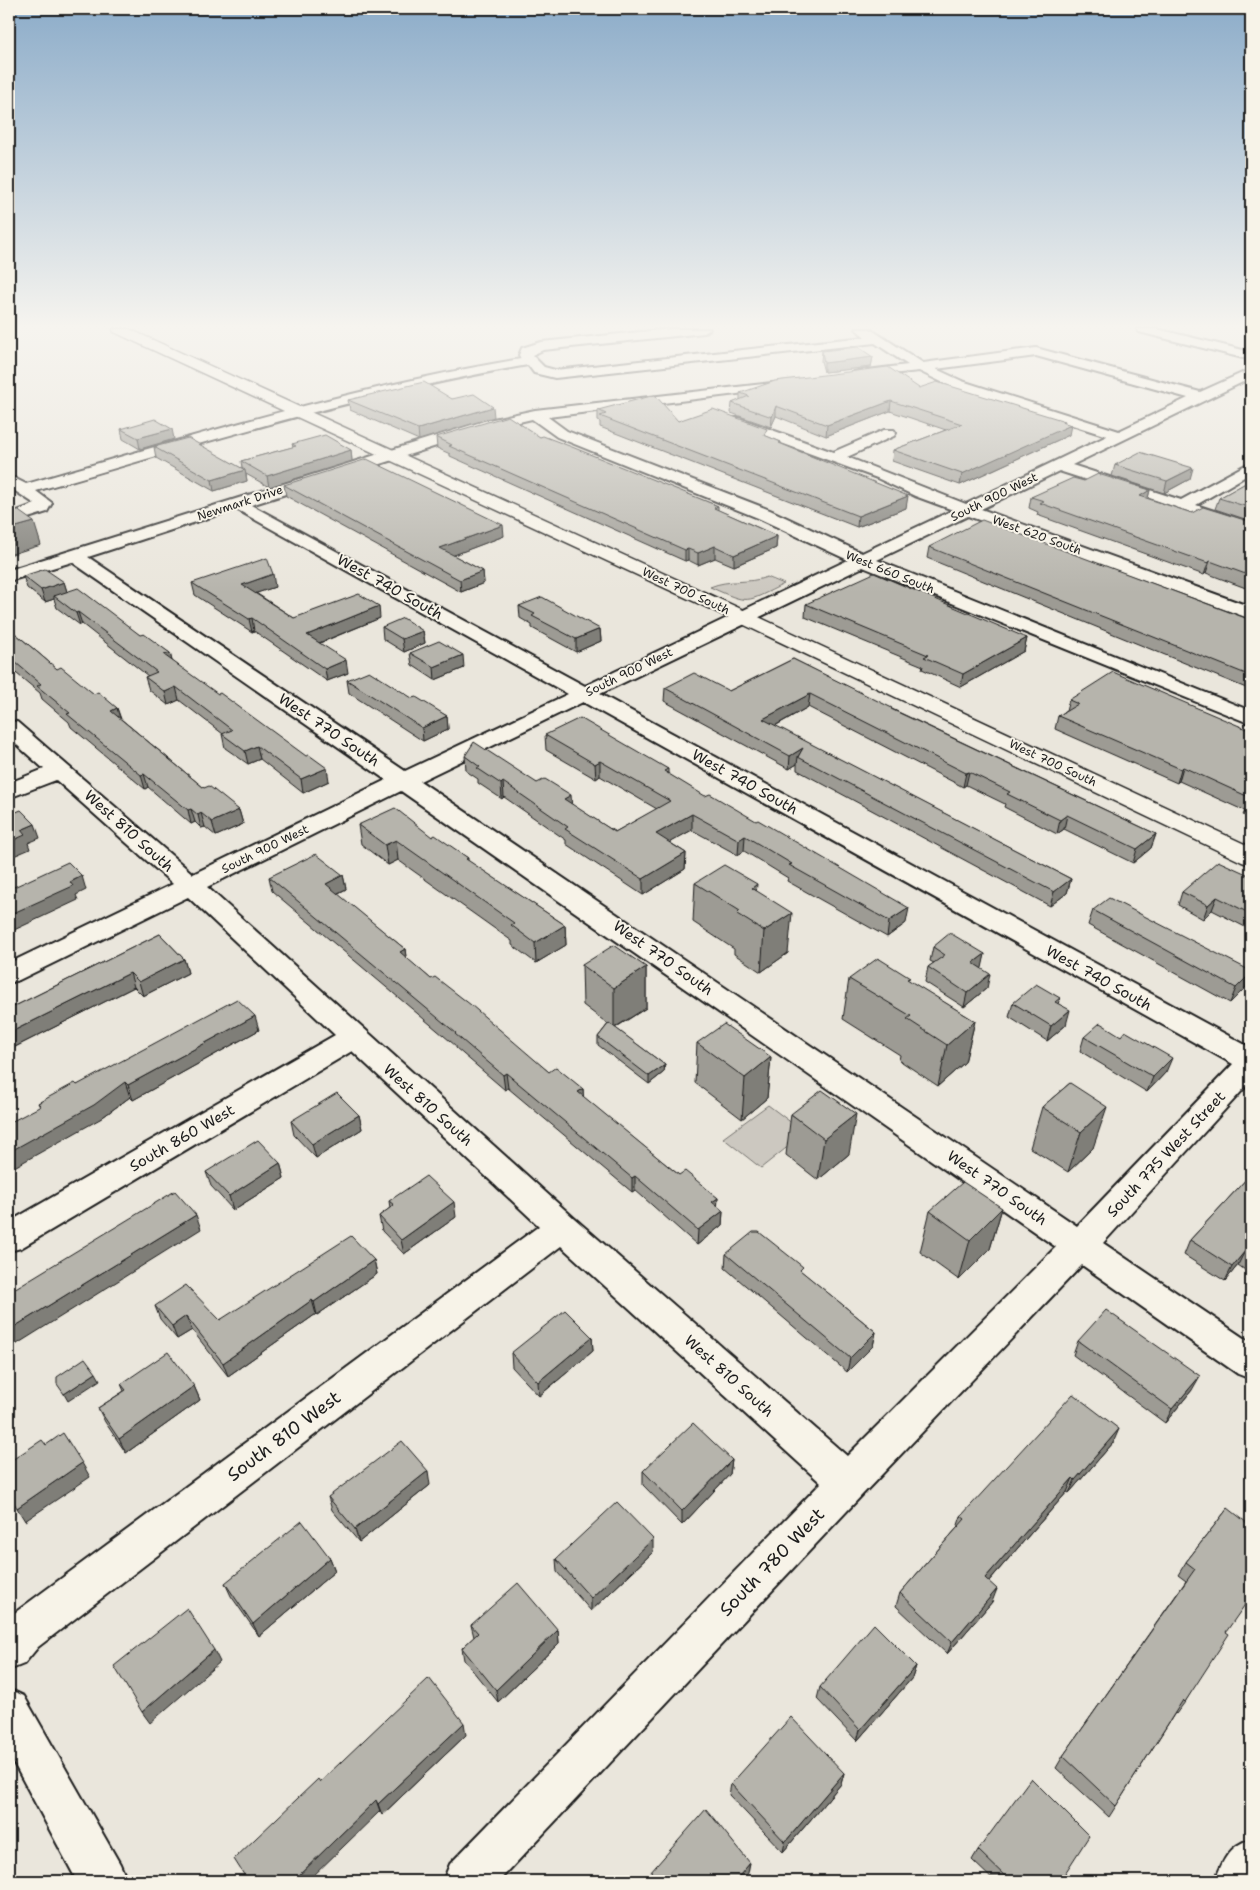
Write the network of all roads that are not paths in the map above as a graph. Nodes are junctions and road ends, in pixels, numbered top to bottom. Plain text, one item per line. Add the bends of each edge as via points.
1 (279, 417) edge
2 (308, 417) edge
3 (520, 417) edge
4 (539, 417) edge
5 (723, 417) edge
6 (1062, 417) edge
7 (1160, 417) edge
8 (889, 433) dead end
9 (1121, 436) junction
10 (390, 455) junction
11 (833, 457) junction
12 (1059, 466) junction
13 (1251, 467) edge
14 (9, 481) edge
15 (25, 489) junction
16 (238, 504) junction
17 (1182, 506) junction
18 (967, 510) junction
19 (9, 518) edge
20 (1251, 528) edge
21 (74, 555) junction
22 (862, 560) junction
23 (9, 576) edge
24 (1251, 613) edge
25 (743, 618) junction
26 (584, 694) junction
27 (1251, 718) edge
28 (9, 727) edge
29 (60, 770) junction
30 (404, 781) junction
31 (9, 791) edge
32 (1251, 857) edge
33 (191, 886) junction
34 (9, 974) edge
35 (354, 1037) junction
36 (1251, 1062) edge
37 (562, 1227) junction
38 (9, 1238) edge
39 (1080, 1245) junction
40 (1251, 1363) edge
41 (848, 1482) junction
42 (9, 1649) edge
43 (9, 1711) edge
44 (1251, 1862) edge
45 (103, 1881) edge
46 (467, 1881) edge
47 (1239, 1881) edge

1 - 15 street
2 - 10 street, West 700 South
3 - 10 street, Newmark Drive
4 - 22 street, West 660 South via 562,434 764,514
5 - 11 street, West 620 South
6 - 9 street
7 - 9 street, South 900 West
8 - 11 street
9 - 12 street, South 900 West
10 - 16 street, Newmark Drive
10 - 25 street, West 700 South
11 - 18 street, West 620 South
12 - 17 street
12 - 18 street, South 900 West
13 - 17 street
14 - 15 street
15 - 19 street via 44,503 41,509
16 - 21 street, Newmark Drive
16 - 26 street, West 740 South
17 - 20 street
18 - 22 street, South 900 West
18 - 24 street, West 620 South
21 - 23 street, Newmark Drive
21 - 30 street, West 770 South
22 - 25 street, South 900 West
22 - 27 street, West 660 South
25 - 26 street, South 900 West
25 - 32 street, West 700 South
26 - 30 street, South 900 West
26 - 36 street, West 740 South
28 - 29 street, West 810 South
29 - 31 street
29 - 33 street, West 810 South
30 - 33 street, South 900 West
30 - 39 street, West 770 South
33 - 34 street, South 900 West
33 - 35 street, West 810 South
35 - 37 street, West 810 South
35 - 38 street, South 860 West
36 - 39 street, South 775 West Street
37 - 41 street, West 810 South
37 - 42 street, South 810 West via 23,1632
39 - 40 street, West 770 South
39 - 41 street, South 780 West
41 - 46 street, South 780 West
43 - 45 street
44 - 47 street

